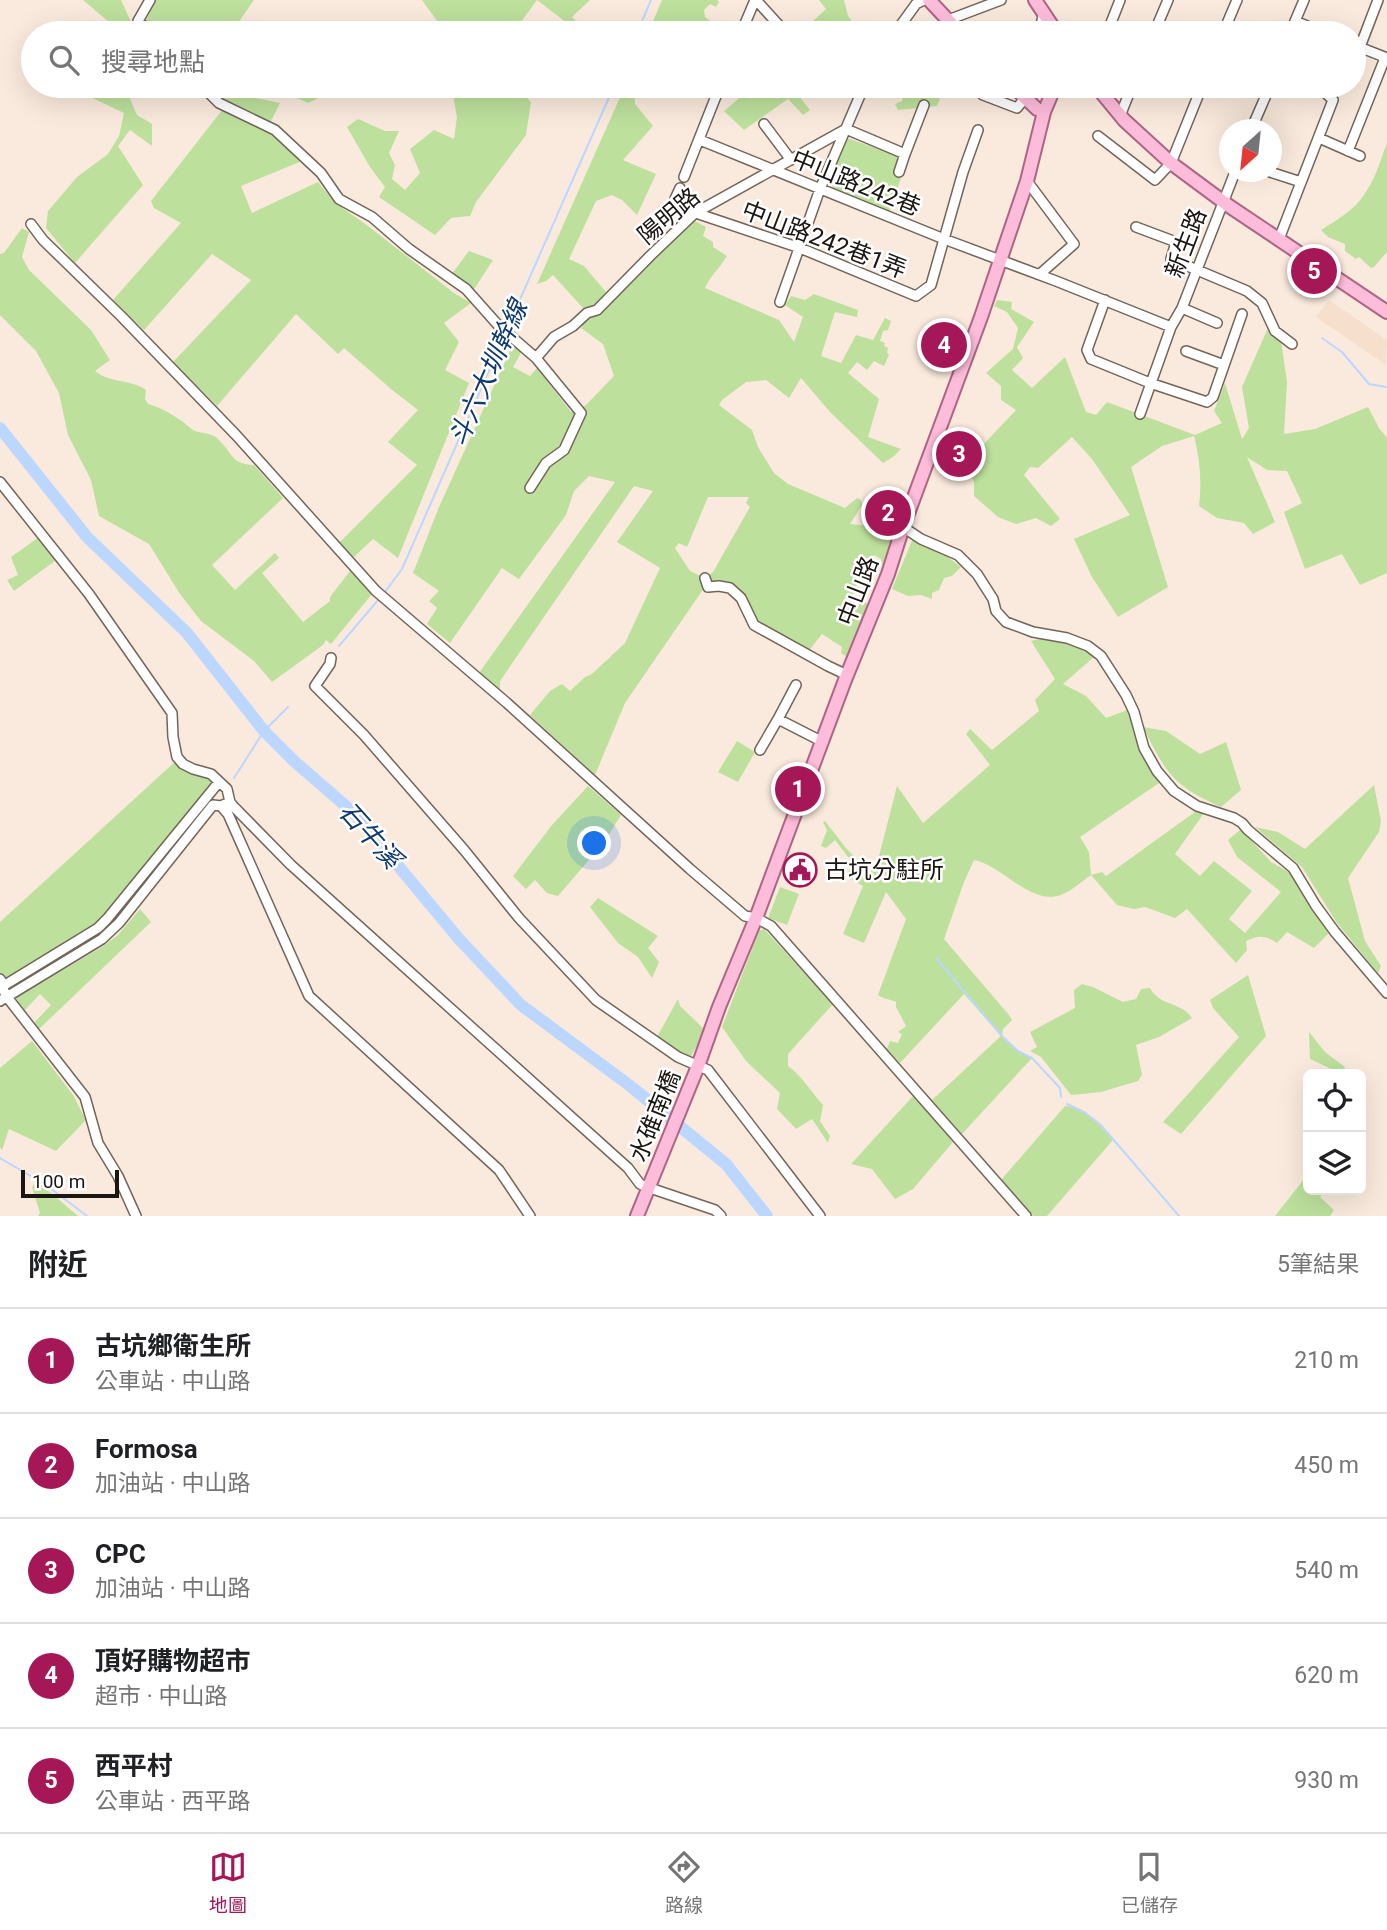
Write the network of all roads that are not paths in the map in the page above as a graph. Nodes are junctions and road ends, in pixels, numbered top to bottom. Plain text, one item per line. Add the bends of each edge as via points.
1 (150, 0) edge
2 (755, 0) edge
3 (927, 0) edge
4 (1001, 0) edge
5 (1035, 0) edge
6 (1121, 0) edge
7 (1168, 0) edge
8 (1237, 0) edge
9 (1304, 0) edge
10 (1378, 0) edge
11 (1044, 12) junction
12 (947, 20) joint
13 (138, 21) edge
14 (746, 21) edge
15 (775, 21) edge
16 (904, 21) edge
17 (1042, 21) edge
18 (1050, 21) edge
19 (1112, 21) edge
20 (1159, 21) edge
21 (1228, 21) edge
22 (1295, 21) edge
23 (1366, 26) edge
24 (1366, 50) edge
25 (1386, 58) edge
26 (214, 98) edge
27 (716, 98) edge
28 (859, 98) edge
29 (991, 98) edge
30 (1023, 98) edge
31 (1031, 98) edge
32 (1050, 98) edge
33 (1106, 98) edge
34 (1127, 98) edge
35 (1197, 98) edge
36 (1265, 98) edge
37 (1331, 98) edge
38 (924, 105) dead end
39 (1044, 112) junction
40 (1120, 116) junction
41 (1256, 119) edge
42 (764, 124) dead end
43 (846, 129) junction
44 (978, 130) dead end
45 (1098, 136) dead end
46 (1319, 138) junction
47 (700, 140) junction
48 (1348, 151) junction
49 (905, 154) junction
50 (1360, 156) dead end
51 (790, 160) junction
52 (1171, 163) junction
53 (773, 170) junction
54 (899, 172) dead end
55 (1282, 176) edge
56 (684, 177) dead end
57 (1027, 181) junction
58 (1231, 182) edge
59 (1301, 183) junction
60 (680, 188) dead end
61 (820, 189) junction
62 (1223, 201) junction
63 (695, 213) junction
64 (31, 224) dead end
65 (1136, 227) dead end
66 (944, 239) junction
67 (1279, 239) junction
68 (800, 248) junction
69 (999, 260) junction
70 (1196, 270) junction
71 (1040, 274) junction
72 (1105, 300) junction
73 (779, 302) dead end
74 (1182, 308) junction
75 (1387, 312) edge
76 (1242, 314) dead end
77 (1217, 323) dead end
78 (1171, 327) junction
79 (1292, 344) dead end
80 (1186, 352) dead end
81 (536, 358) junction
82 (1224, 365) junction
83 (1150, 383) junction
84 (1140, 414) dead end
85 (0, 482) edge
86 (530, 488) dead end
87 (903, 527) junction
88 (705, 578) dead end
89 (331, 658) dead end
90 (848, 675) junction
91 (796, 685) dead end
92 (778, 719) junction
93 (823, 742) junction
94 (760, 750) dead end
95 (219, 782) junction
96 (227, 802) junction
97 (757, 918) junction
98 (1, 985) edge
99 (1387, 993) edge
100 (4, 999) edge
101 (698, 1066) junction
102 (650, 1185) junction
103 (136, 1216) edge
104 (530, 1216) edge
105 (637, 1216) edge
106 (722, 1216) edge
107 (820, 1216) edge
108 (1026, 1216) edge

1 - 13 street
2 - 14 street
2 - 15 street
3 - 12 main road
3 - 16 street via 916,5
4 - 12 street
5 - 11 main road
6 - 19 street
7 - 20 street
8 - 21 street
9 - 22 street
10 - 23 street
11 - 17 street
11 - 18 main road
24 - 25 street
25 - 48 street
26 - 81 street via 275,130 321,173 339,199 372,218 466,289
27 - 47 street
28 - 43 street
29 - 30 street via 1017,108
31 - 39 main road
32 - 39 main road, 中山路
33 - 40 main road
34 - 40 street
35 - 52 street
36 - 41 street
37 - 46 street
38 - 49 street
39 - 57 main road, 中山路
40 - 52 main road
42 - 51 street
43 - 49 street
43 - 51 street, 陽明路
43 - 61 street
44 - 66 street
45 - 52 street via 1155,180
46 - 48 street
46 - 59 street
47 - 53 street, 中山路242巷
47 - 56 street
48 - 50 street
49 - 54 street
51 - 53 street, 陽明路
52 - 62 main road
53 - 61 street, 中山路242巷
53 - 63 street, 陽明路
55 - 59 street
57 - 69 main road, 中山路
57 - 71 street via 1074,244
58 - 62 street, 新生路
59 - 67 street
60 - 63 street via 678,205
61 - 66 street, 中山路242巷
61 - 68 street
62 - 67 main road
62 - 70 street, 新生路
63 - 68 street, 中山路242巷1弄
63 - 81 street, 陽明路 via 597,310 554,337
64 - 97 street via 236,435 379,594 690,869 745,916
65 - 70 street via 1177,242 1171,259
66 - 68 street, 中山路242巷1弄 via 931,285 916,296
66 - 69 street, 中山路242巷
67 - 75 main road
68 - 73 street
69 - 71 street, 中山路242巷
69 - 87 main road, 中山路
70 - 74 street, 新生路
70 - 79 street via 1247,291 1262,303 1275,331
71 - 72 street, 中山路242巷
72 - 78 street, 中山路242巷
72 - 83 street via 1088,354 1096,362
74 - 77 street
74 - 78 street, 新生路
76 - 82 street
78 - 83 street, 新生路
80 - 82 street
81 - 86 street via 581,413 564,450 546,463
82 - 83 street via 1207,402
83 - 84 street, 新生路
85 - 95 street via 100,609 172,713 177,757
87 - 90 main road, 中山路
87 - 99 street via 957,555 977,574 1006,622 1078,642 1101,656 1126,695 1157,771 1174,791 1197,806 1242,823 1293,868 1335,932
88 - 90 street via 708,587 730,589 741,598 754,625
89 - 101 street via 315,686 378,750 519,918 596,1000
90 - 93 main road, 中山路
91 - 92 street
92 - 93 street
92 - 94 street
93 - 97 main road, 中山路
95 - 96 street via 227,789
95 - 98 street via 98,928
96 - 100 street via 213,805 102,939
96 - 102 street via 640,1184
96 - 104 street via 228,814 309,996 499,1170
97 - 101 main road, 中山路
97 - 108 street via 771,926
98 - 100 street
100 - 103 street via 85,1097 98,1143
101 - 102 main road, 水碓南橋
101 - 107 street via 708,1070
102 - 105 main road, 水碓南橋
102 - 106 street

